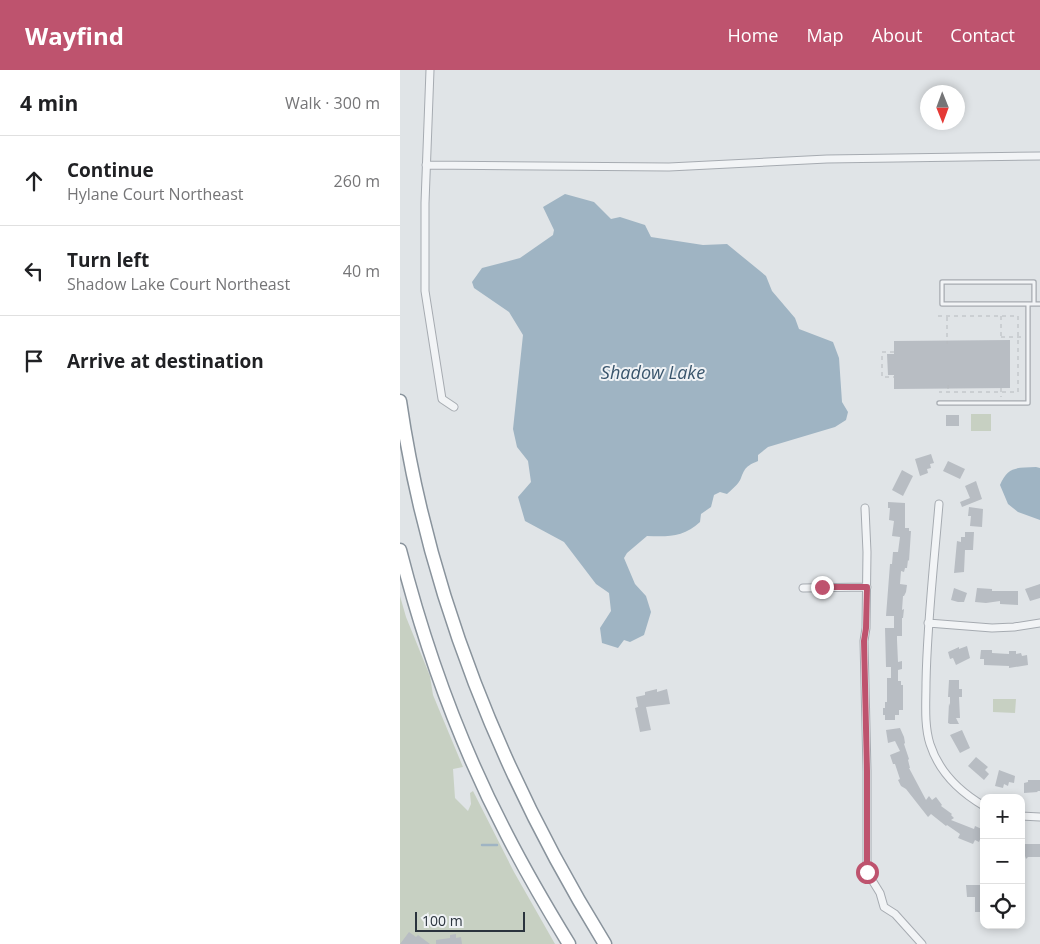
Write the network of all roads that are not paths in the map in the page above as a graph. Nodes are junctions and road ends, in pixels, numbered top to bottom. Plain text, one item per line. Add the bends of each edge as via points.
1 (430, 70) edge
2 (1040, 156) edge
3 (426, 166) junction
4 (1028, 304) junction
5 (1034, 304) junction
6 (1040, 304) edge
7 (400, 401) edge
8 (939, 403) dead end
9 (454, 407) dead end
10 (939, 504) dead end
11 (865, 508) dead end
12 (400, 550) edge
13 (867, 587) junction
14 (803, 588) dead end
15 (928, 623) junction
16 (1040, 623) edge
17 (980, 804) edge
18 (1025, 816) edge
19 (1040, 817) edge
20 (569, 944) edge
21 (605, 944) edge
22 (922, 944) edge

1 - 3 street
2 - 3 street via 669,167
3 - 9 street via 425,290 442,399
4 - 5 lane
4 - 5 lane via 942,304 942,282 1034,282
4 - 8 lane via 1028,403
5 - 6 lane
7 - 21 highway via 419,502 441,583 474,681 513,775 542,834
10 - 15 street
11 - 13 street
12 - 20 highway via 424,630 464,742 506,834
13 - 14 street
13 - 22 street via 864,641 867,872 880,893 884,907 895,914
15 - 16 street via 992,628
15 - 17 street via 926,705 930,744 952,782
18 - 19 street

